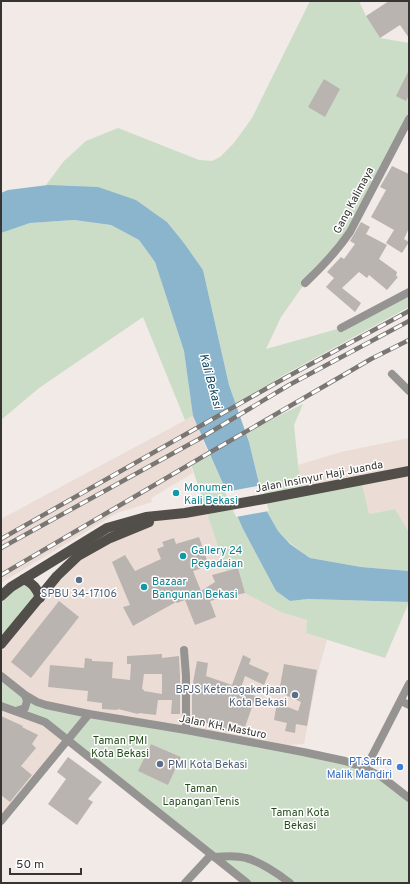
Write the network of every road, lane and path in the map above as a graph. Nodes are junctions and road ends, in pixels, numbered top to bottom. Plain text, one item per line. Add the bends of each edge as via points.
1 (409, 119) edge
2 (306, 283) dead end
3 (409, 292) edge
4 (341, 328) dead end
5 (392, 374) dead end
6 (409, 391) edge
7 (409, 471) edge
8 (185, 513) junction
9 (24, 579) junction
10 (1, 596) edge
11 (40, 598) junction
12 (1, 644) edge
13 (184, 650) dead end
14 (1, 676) edge
15 (409, 684) edge
16 (25, 695) junction
17 (401, 701) junction
18 (409, 705) edge
19 (1, 706) edge
20 (16, 711) junction
21 (89, 714) junction
22 (186, 730) junction
23 (68, 740) junction
24 (362, 767) junction
25 (409, 798) edge
26 (1, 821) edge
27 (213, 856) junction
28 (185, 883) edge
29 (247, 883) edge
30 (290, 883) edge

1 - 2 street, Gang Kalimaya via 350,232 329,260
3 - 4 street
5 - 6 street
7 - 8 main road, Jalan Insinyur Haji Juanda
8 - 9 main road, Jalan Insinyur Haji Juanda via 146,517 107,528
8 - 11 main road, Jalan Insinyur Haji Juanda via 146,523 90,548 57,576
9 - 10 main road, Jalan Insinyur Haji Juanda
9 - 11 main road via 33,584
11 - 12 main road, Jalan Insinyur Haji Juanda
13 - 22 street
14 - 16 street, Jalan KH. Masturo
15 - 17 street
16 - 20 street via 25,708
16 - 21 street, Jalan KH. Masturo via 46,705
17 - 18 street
17 - 24 street via 370,762
19 - 20 street
20 - 23 street via 45,722
21 - 22 street, Jalan KH. Masturo
21 - 23 street
22 - 24 street, Jalan KH. Masturo via 322,756
23 - 26 street
23 - 27 street
24 - 25 street, Jalan KH. Masturo via 391,783
27 - 28 street
27 - 29 street
27 - 30 street via 248,858 279,874

